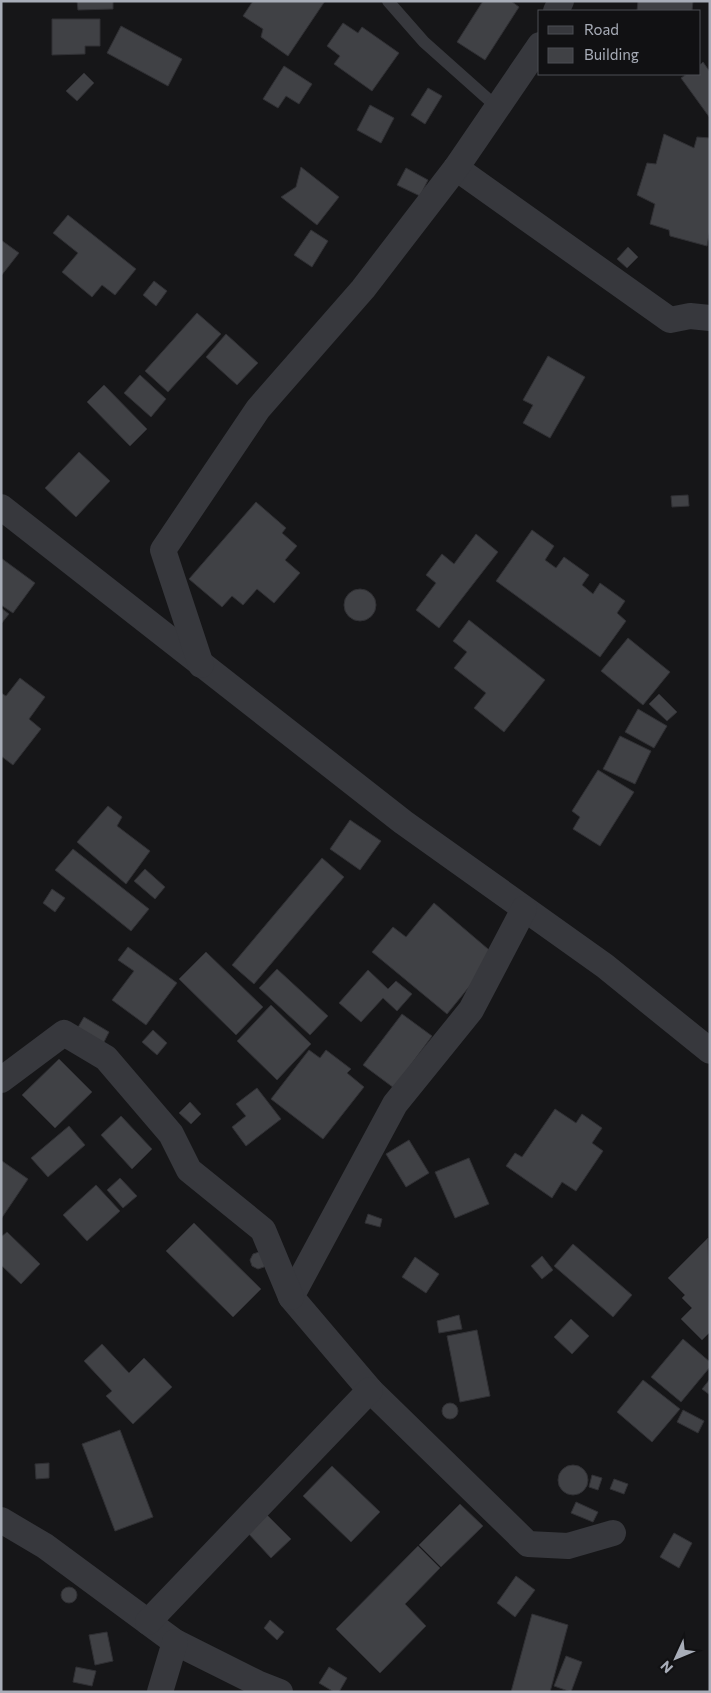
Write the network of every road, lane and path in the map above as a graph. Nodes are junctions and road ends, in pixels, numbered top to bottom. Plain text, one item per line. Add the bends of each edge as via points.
1 (388, 1) edge
2 (538, 48) edge
3 (498, 108) junction
4 (456, 168) junction
5 (710, 318) edge
6 (1, 507) edge
7 (201, 665) junction
8 (524, 909) junction
9 (710, 1051) edge
10 (1, 1080) edge
11 (291, 1297) junction
12 (370, 1390) junction
13 (1, 1520) edge
14 (613, 1533) dead end
15 (148, 1622) junction
16 (175, 1642) junction
17 (160, 1692) edge
18 (280, 1692) edge

1 - 3 lane via 424,42
2 - 3 street
3 - 4 street
4 - 5 street via 670,320 690,316
4 - 7 street via 363,289 258,409 163,550
6 - 7 street
7 - 8 street via 403,822
8 - 9 street via 605,966
8 - 11 street via 471,1010 395,1104
10 - 11 street via 64,1033 106,1058 171,1134 189,1170 263,1230
11 - 12 street
12 - 14 street via 528,1544 568,1546
12 - 15 street
13 - 15 street via 44,1546
15 - 16 street
16 - 17 street
16 - 18 street

